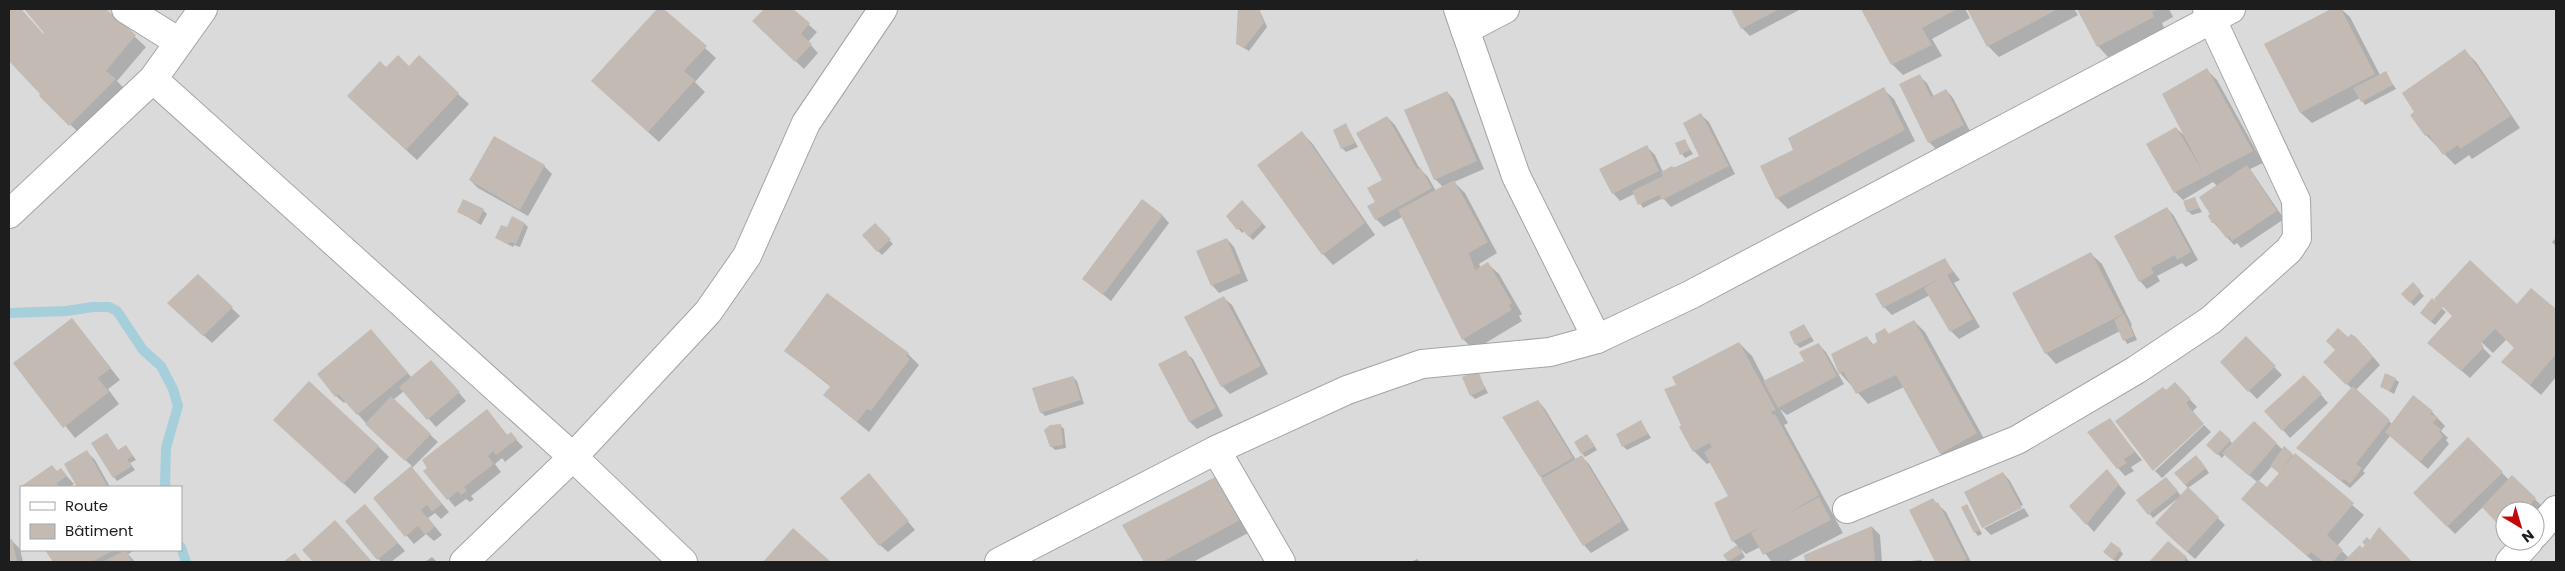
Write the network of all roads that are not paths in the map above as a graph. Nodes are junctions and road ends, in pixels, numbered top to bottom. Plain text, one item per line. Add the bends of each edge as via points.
1 (126, 9) edge
2 (203, 9) edge
3 (883, 9) edge
4 (1505, 9) edge
5 (2217, 12) edge
6 (1461, 19) edge
7 (179, 42) junction
8 (154, 79) junction
9 (9, 214) edge
10 (1597, 339) junction
11 (1216, 450) junction
12 (572, 457) junction
13 (1847, 508) dead end
14 (2556, 510) edge
15 (2545, 523) edge
16 (2520, 551) edge
17 (464, 562) edge
18 (683, 562) edge
19 (999, 562) edge
20 (1280, 562) edge
21 (2510, 562) edge

1 - 7 street
2 - 7 street
3 - 12 street via 806,123 747,256 725,288 708,312
4 - 6 street
5 - 10 street via 1690,295
5 - 13 street via 2296,200 2297,238 2289,250 2211,320 2018,440
6 - 10 street via 1516,176
7 - 8 street
8 - 9 street
8 - 12 street
10 - 11 street via 1550,352 1422,364 1347,390
11 - 19 street
11 - 20 street
12 - 17 street
12 - 18 street
14 - 15 street
16 - 21 street

